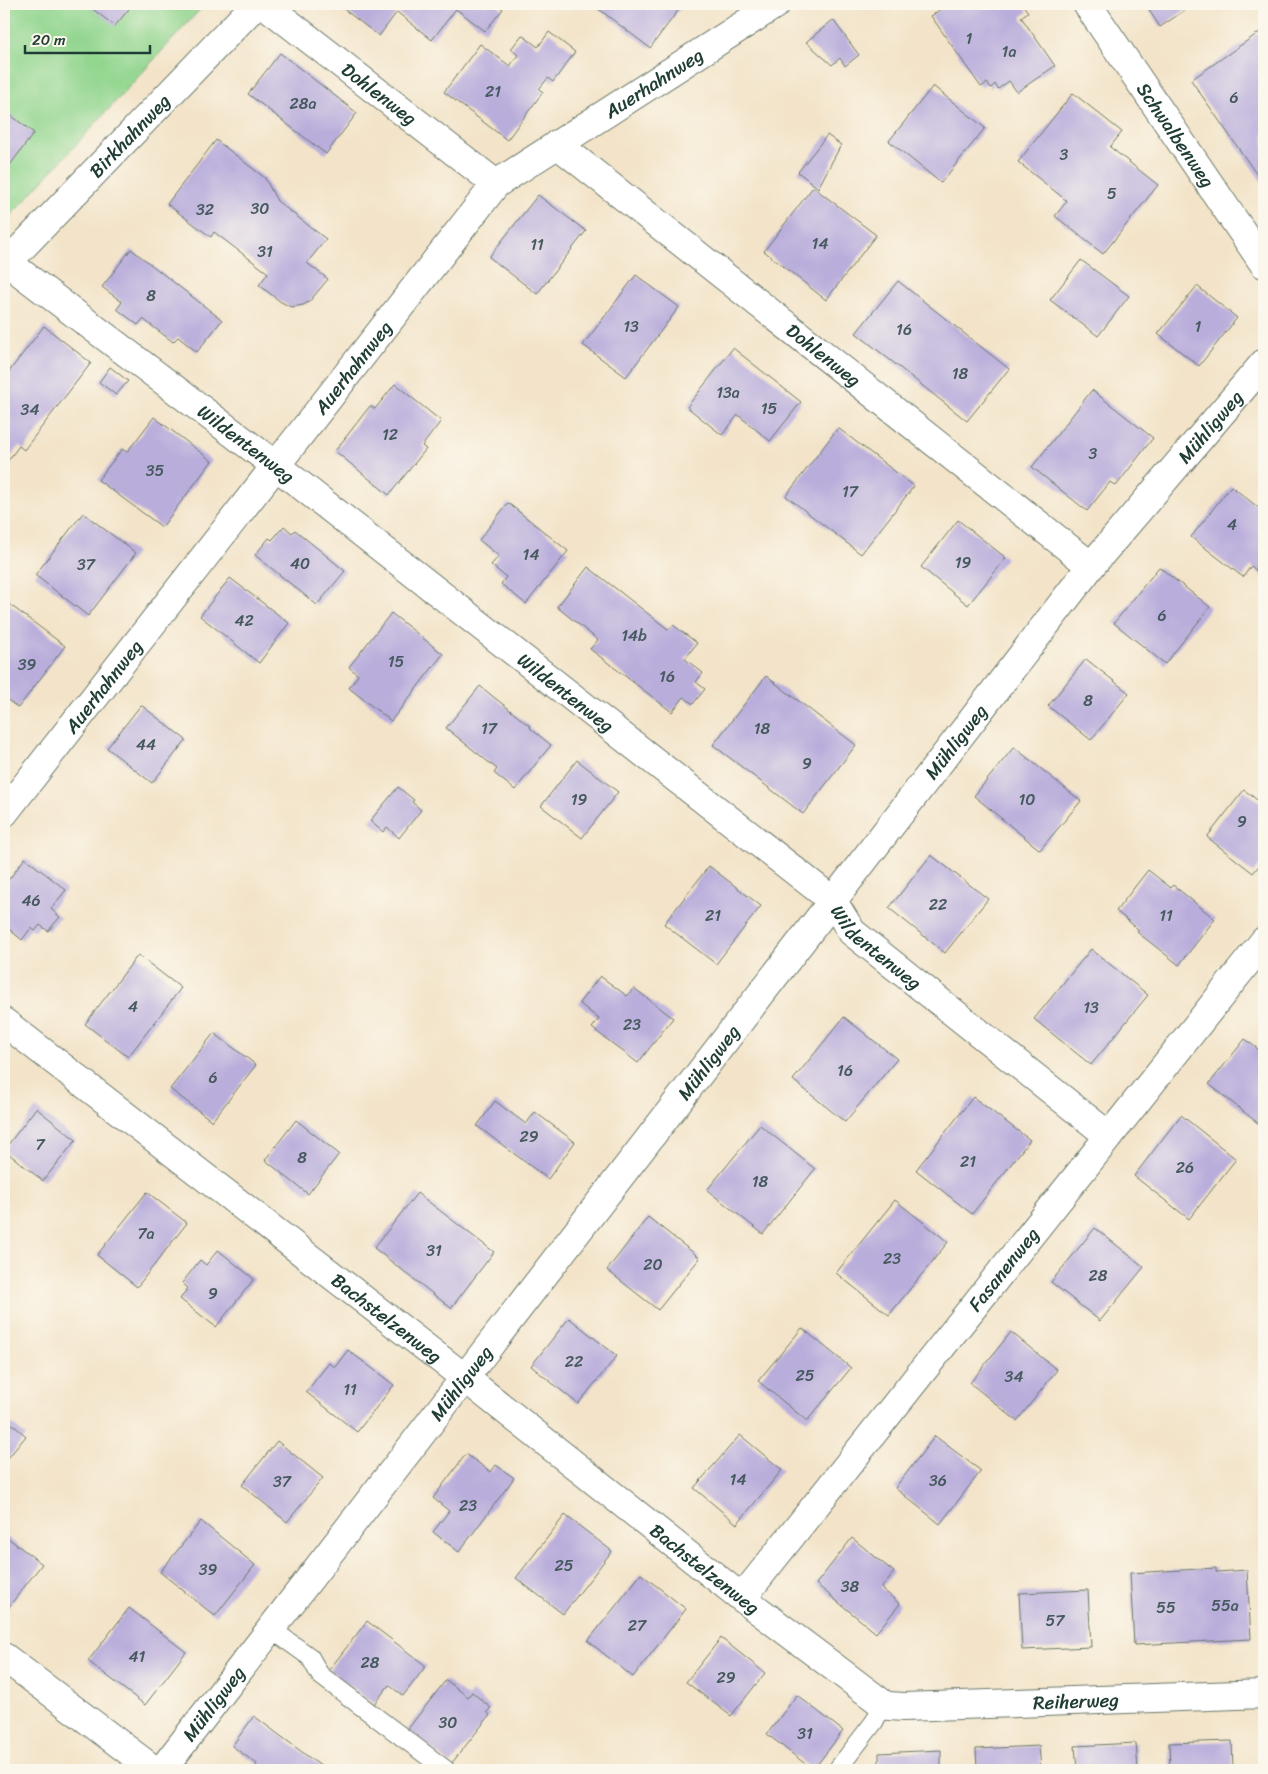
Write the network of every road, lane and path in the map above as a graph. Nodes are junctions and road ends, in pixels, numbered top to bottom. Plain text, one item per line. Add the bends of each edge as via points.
1 (256, 4) edge
2 (264, 4) edge
3 (776, 4) edge
4 (1087, 4) edge
5 (557, 144) junction
6 (496, 184) junction
7 (5, 262) edge
8 (1264, 264) edge
9 (1264, 363) edge
10 (275, 465) junction
11 (1091, 566) junction
12 (4, 812) edge
13 (832, 900) junction
14 (1264, 941) edge
15 (4, 1022) edge
16 (1109, 1136) junction
17 (465, 1378) junction
18 (742, 1598) junction
19 (271, 1629) junction
20 (4, 1657) edge
21 (1264, 1694) edge
22 (886, 1705) junction
23 (165, 1768) edge
24 (446, 1770) edge
25 (837, 1770) edge

1 - 7 street, Birkhahnweg
2 - 6 street, Dohlenweg
3 - 5 street, Auerhahnweg
4 - 8 street, Schwalbenweg
5 - 6 street, Auerhahnweg
5 - 11 street, Dohlenweg
6 - 10 street, Auerhahnweg
7 - 10 street, Wildentenweg
9 - 11 street, Mühligweg
10 - 12 street, Auerhahnweg
10 - 13 street, Wildentenweg
11 - 13 street, Mühligweg
13 - 16 street, Wildentenweg via 852,932
13 - 17 street, Mühligweg
14 - 16 street, Fasanenweg
15 - 17 street, Bachstelzenweg
16 - 18 street, Fasanenweg
17 - 18 street, Bachstelzenweg
17 - 19 street, Mühligweg
18 - 22 street, Bachstelzenweg
19 - 23 street, Mühligweg
19 - 24 lane via 310,1657 320,1675
20 - 23 street
21 - 22 street, Reiherweg via 904,1707
22 - 25 lane

